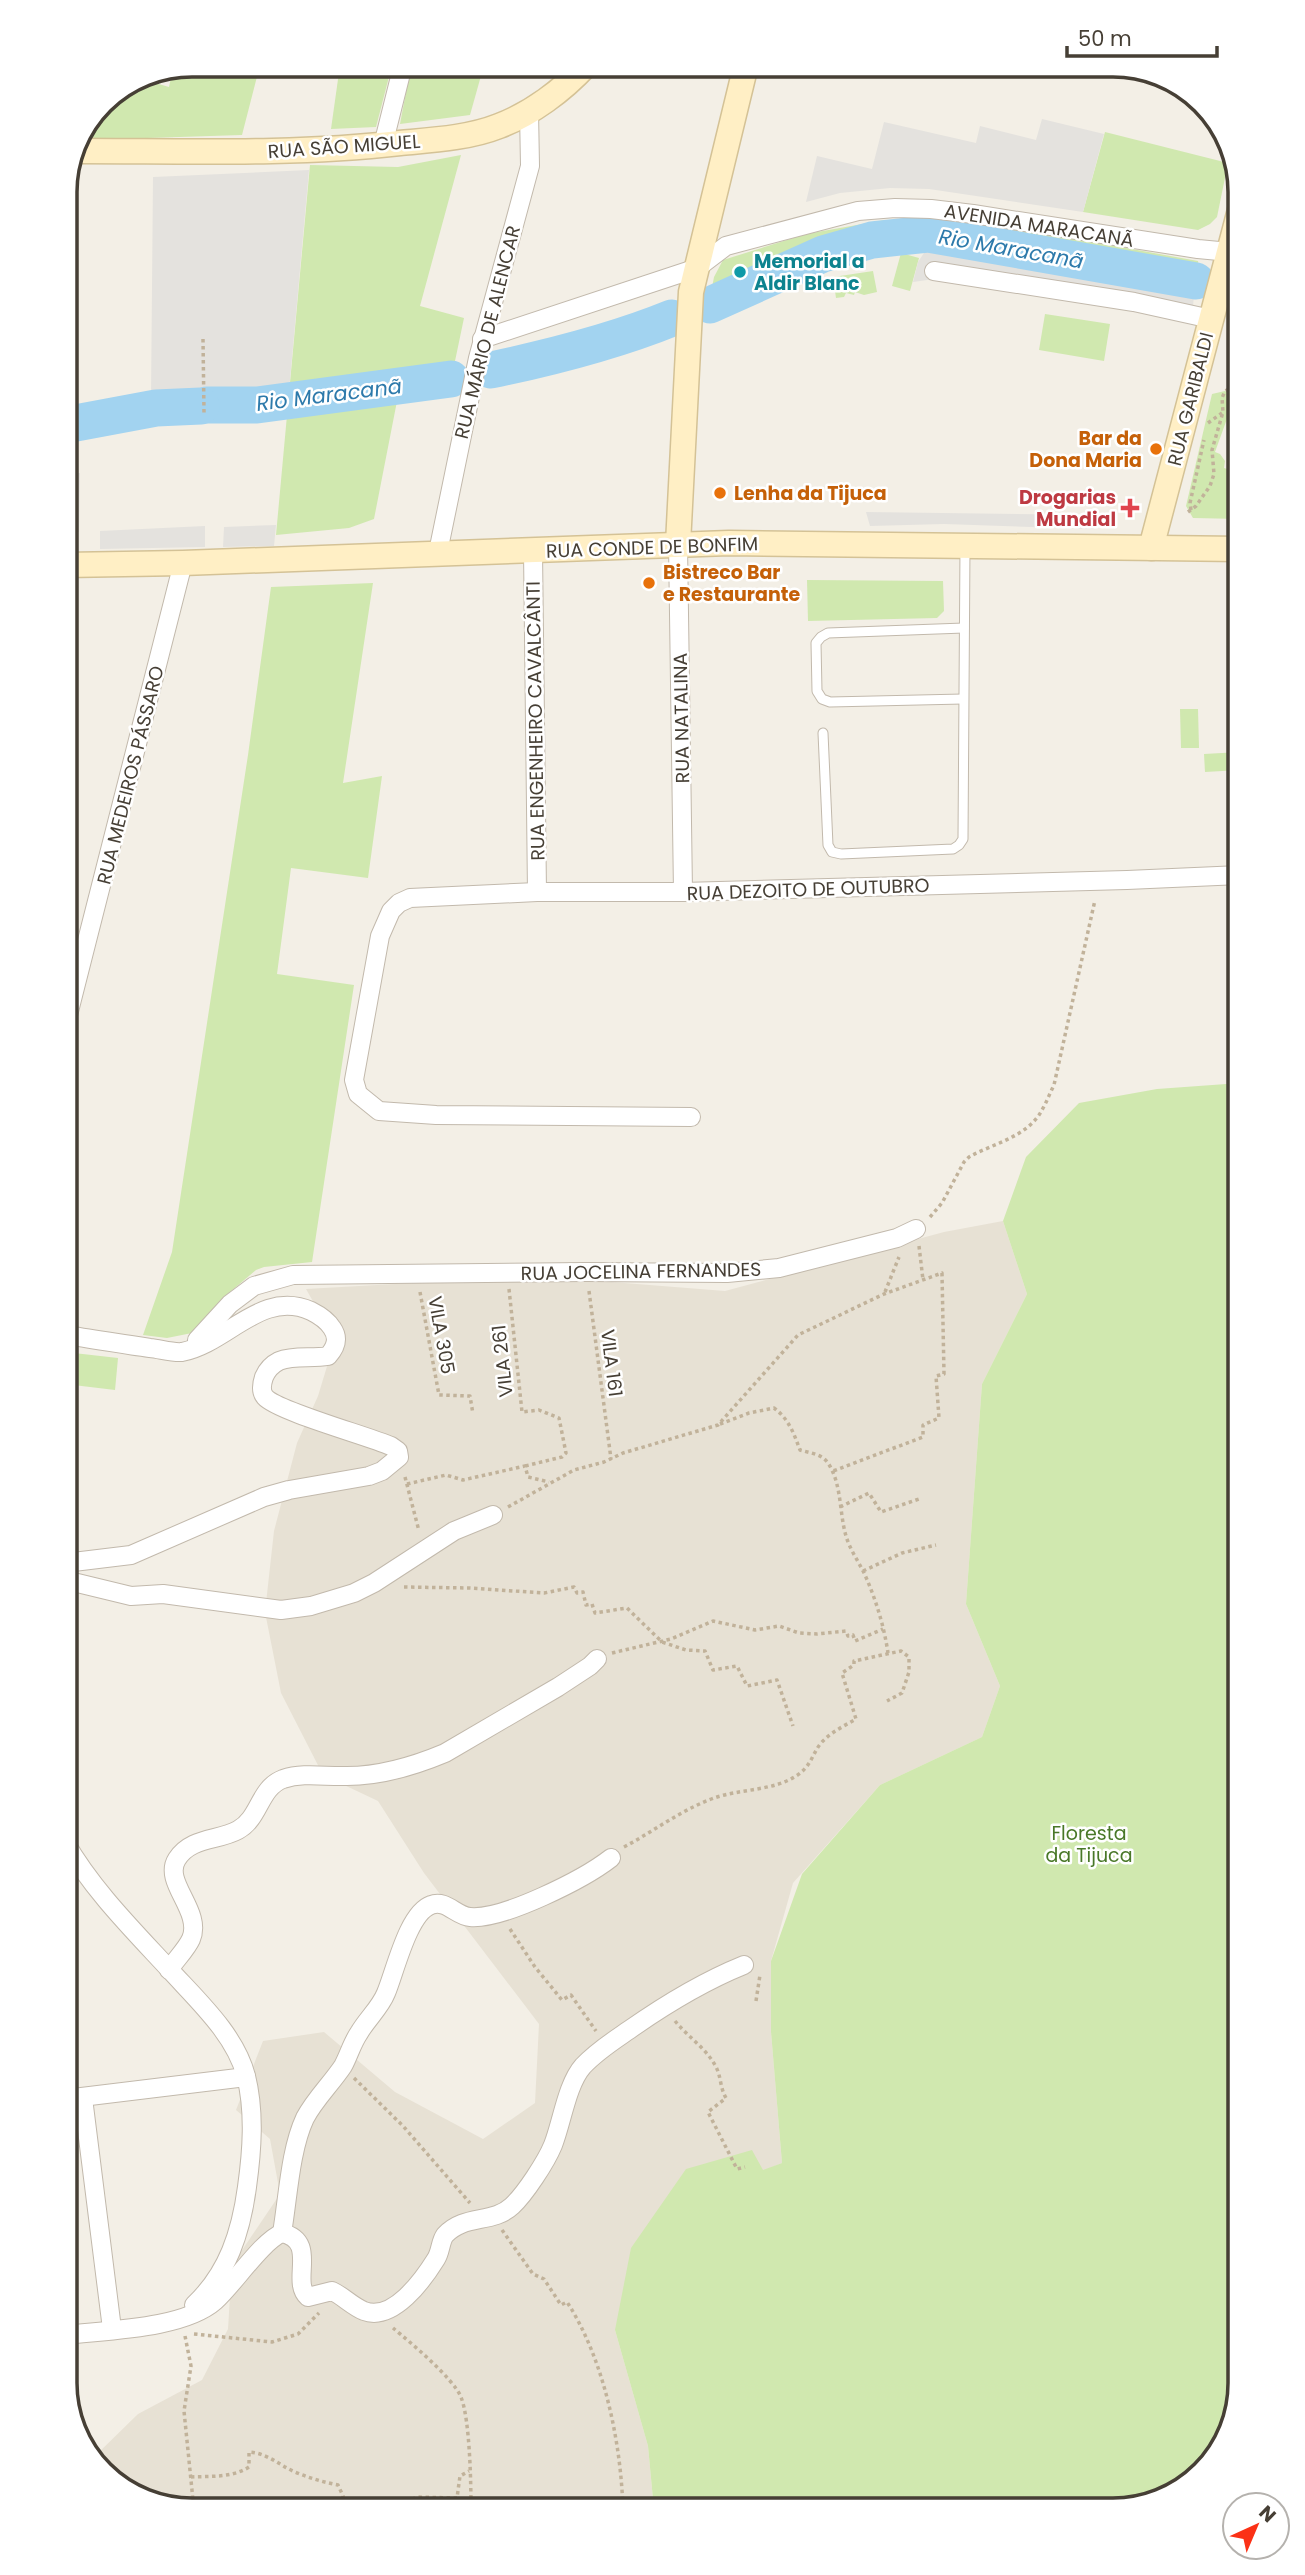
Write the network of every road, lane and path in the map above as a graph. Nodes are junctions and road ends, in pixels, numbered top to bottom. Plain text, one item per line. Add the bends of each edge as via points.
1 (400, 77) edge
2 (574, 77) edge
3 (743, 77) edge
4 (529, 111) junction
5 (383, 145) junction
6 (85, 151) edge
7 (1228, 258) edge
8 (1228, 265) edge
9 (697, 268) junction
10 (934, 271) dead end
11 (1214, 309) junction
12 (203, 339) dead end
13 (482, 339) junction
14 (1228, 389) edge
15 (1223, 412) junction
16 (204, 413) dead end
17 (1221, 459) dead end
18 (1214, 465) junction
19 (678, 544) junction
20 (965, 545) junction
21 (1151, 548) junction
22 (1228, 549) edge
23 (533, 551) junction
24 (439, 552) junction
25 (183, 563) junction
26 (77, 565) edge
27 (964, 628) junction
28 (963, 699) junction
29 (823, 733) dead end
30 (1228, 876) edge
31 (1099, 881) junction
32 (537, 892) junction
33 (683, 892) junction
34 (77, 980) edge
35 (691, 1117) dead end
36 (916, 1229) junction
37 (897, 1238) junction
38 (586, 1272) junction
39 (417, 1273) junction
40 (507, 1273) junction
41 (923, 1280) junction
42 (884, 1294) junction
43 (77, 1337) edge
44 (181, 1352) junction
45 (473, 1414) dead end
46 (718, 1425) junction
47 (399, 1457) junction
48 (611, 1459) junction
49 (525, 1466) junction
50 (833, 1471) junction
51 (552, 1482) junction
52 (407, 1484) junction
53 (919, 1499) dead end
54 (840, 1507) junction
55 (494, 1515) joint
56 (936, 1545) dead end
57 (424, 1550) junction
58 (77, 1562) edge
59 (863, 1571) junction
60 (77, 1583) edge
61 (374, 1583) junction
62 (883, 1629) junction
63 (662, 1642) junction
64 (888, 1653) junction
65 (597, 1659) joint
66 (887, 1701) dead end
67 (793, 1726) dead end
68 (611, 1858) joint
69 (77, 1867) edge
70 (499, 1912) junction
71 (744, 1965) dead end
72 (169, 1970) junction
73 (666, 2005) junction
74 (605, 2045) junction
75 (343, 2065) junction
76 (246, 2077) junction
77 (77, 2098) edge
78 (83, 2098) junction
79 (745, 2168) dead end
80 (484, 2218) junction
81 (282, 2233) junction
82 (335, 2292) junction
83 (374, 2313) junction
84 (182, 2326) junction
85 (112, 2329) junction
86 (77, 2333) edge
87 (469, 2471) junction
88 (191, 2477) junction
89 (193, 2498) edge
90 (342, 2498) edge
91 (415, 2498) edge
92 (457, 2498) edge
93 (457, 2498) edge
94 (470, 2498) edge
95 (622, 2498) edge

1 - 5 street
2 - 4 street, RUA SÃO MIGUEL
3 - 9 street
4 - 5 street, RUA SÃO MIGUEL via 498,127
4 - 13 street, RUA MÁRIO DE ALENCAR via 530,166
5 - 6 street, RUA SÃO MIGUEL via 310,152
7 - 9 street, AVENIDA MARACANÃ via 1198,249 973,214 895,208 858,211 726,246
8 - 11 street, RUA GARIBALDI
9 - 13 street, AVENIDA MARACANÃ
9 - 19 street via 691,292
10 - 11 street via 1134,302
11 - 21 street, RUA GARIBALDI
12 - 16 path
13 - 24 street, RUA MÁRIO DE ALENCAR
14 - 15 path via 1222,398
15 - 18 path via 1212,450
15 - 18 path via 1209,421 1189,511 1210,486
17 - 18 path
19 - 20 street, RUA CONDE DE BONFIM
19 - 23 street, RUA CONDE DE BONFIM
19 - 33 street, RUA NATALINA
20 - 21 street, RUA CONDE DE BONFIM
20 - 27 lane
21 - 22 street, RUA CONDE DE BONFIM
23 - 24 street, RUA CONDE DE BONFIM
23 - 32 street, RUA ENGENHEIRO CAVALCÂNTI
24 - 25 street, RUA CONDE DE BONFIM
25 - 26 street, RUA CONDE DE BONFIM
25 - 34 street, RUA MEDEIROS PÁSSARO
27 - 28 lane
27 - 28 lane via 828,633 817,643 817,691 822,699
28 - 29 lane via 963,839 953,849 832,852
30 - 31 street, RUA DEZOITO DE OUTUBRO
31 - 33 street, RUA DEZOITO DE OUTUBRO
31 - 36 path via 1054,1085 1040,1113 1016,1135 969,1157 942,1203
32 - 33 street, RUA DEZOITO DE OUTUBRO
32 - 35 street, RUA DEZOITO DE OUTUBRO via 410,898 390,911 380,936 354,1080 358,1094 379,1111 436,1115
36 - 37 street, RUA JOCELINA FERNANDES
36 - 41 path
37 - 38 street, RUA JOCELINA FERNANDES via 754,1271
37 - 42 path via 899,1259
38 - 40 street, RUA JOCELINA FERNANDES
38 - 48 path, VILA 161
39 - 40 street, RUA JOCELINA FERNANDES
39 - 44 street, RUA JOCELINA FERNANDES via 277,1278 254,1286 230,1304
39 - 45 path, VILA 305 via 439,1395 470,1396
40 - 49 path, VILA 261 via 522,1412 539,1410 559,1418 566,1453
41 - 42 path
41 - 50 path via 942,1273 944,1374 936,1376 939,1419 923,1425 923,1437
42 - 46 path via 797,1335
43 - 44 street
44 - 47 street via 271,1307 289,1305 318,1315 333,1329 335,1348 328,1356 279,1361 264,1377 261,1388 265,1397 391,1446
46 - 48 path
46 - 50 path via 774,1408 792,1428 800,1450 821,1456
47 - 52 path
47 - 58 street via 369,1476 264,1497 131,1555
48 - 51 path
49 - 51 path via 528,1477
49 - 52 path via 463,1480 446,1475
50 - 54 path
51 - 55 path
52 - 57 path
53 - 54 path via 881,1512 869,1493
54 - 59 path via 847,1539
55 - 57 street via 454,1531
56 - 59 path via 902,1553
57 - 61 street
59 - 62 path
60 - 61 street via 131,1596 163,1594 281,1610 311,1606
61 - 63 path via 535,1593 574,1587 577,1593 583,1592 586,1605 593,1604 595,1613 627,1608
62 - 63 path via 855,1641 846,1631 808,1634 779,1626 755,1630 713,1621
62 - 64 path
63 - 65 path
63 - 67 path via 705,1651 713,1670 737,1666 747,1686 777,1681
64 - 66 path via 901,1651 910,1664 902,1693
64 - 68 path via 854,1661 842,1672 856,1719 822,1742 813,1760 795,1777 698,1804 651,1829
65 - 72 street via 558,1687 429,1760 393,1771 349,1777 299,1776 274,1783 246,1825 193,1844 176,1861 176,1882 192,1917 191,1938
68 - 70 street via 578,1880
69 - 72 street
70 - 74 path via 550,1987 562,2000 571,1995
70 - 75 street via 468,1917 435,1903 424,1909 409,1931 385,1998 359,2032
71 - 73 street
72 - 76 street via 219,2026 238,2054
73 - 74 street
73 - 79 path via 716,2067 726,2098 709,2112 737,2169
74 - 80 street via 581,2068 552,2146 537,2172 512,2206 497,2217
75 - 80 path
75 - 81 street via 306,2118 298,2139
76 - 78 street
76 - 84 street via 253,2143 243,2217 235,2244 213,2285
77 - 78 street
78 - 85 street
80 - 83 street via 453,2228 442,2238 438,2256 413,2291
80 - 95 path via 498,2224 533,2274 544,2279 561,2305 567,2302 582,2325 601,2378 620,2458
81 - 82 street via 290,2235 303,2255 304,2293 309,2297
81 - 84 street via 268,2242 213,2302
82 - 83 street
82 - 84 path via 298,2333 272,2342 208,2337
83 - 87 path via 416,2348 460,2396
84 - 85 street
84 - 88 path via 191,2366 184,2411
85 - 86 street
87 - 93 path via 460,2476
87 - 94 path
88 - 89 path
88 - 90 path via 231,2475 249,2467 249,2452 260,2453 291,2470 338,2485
91 - 92 path

